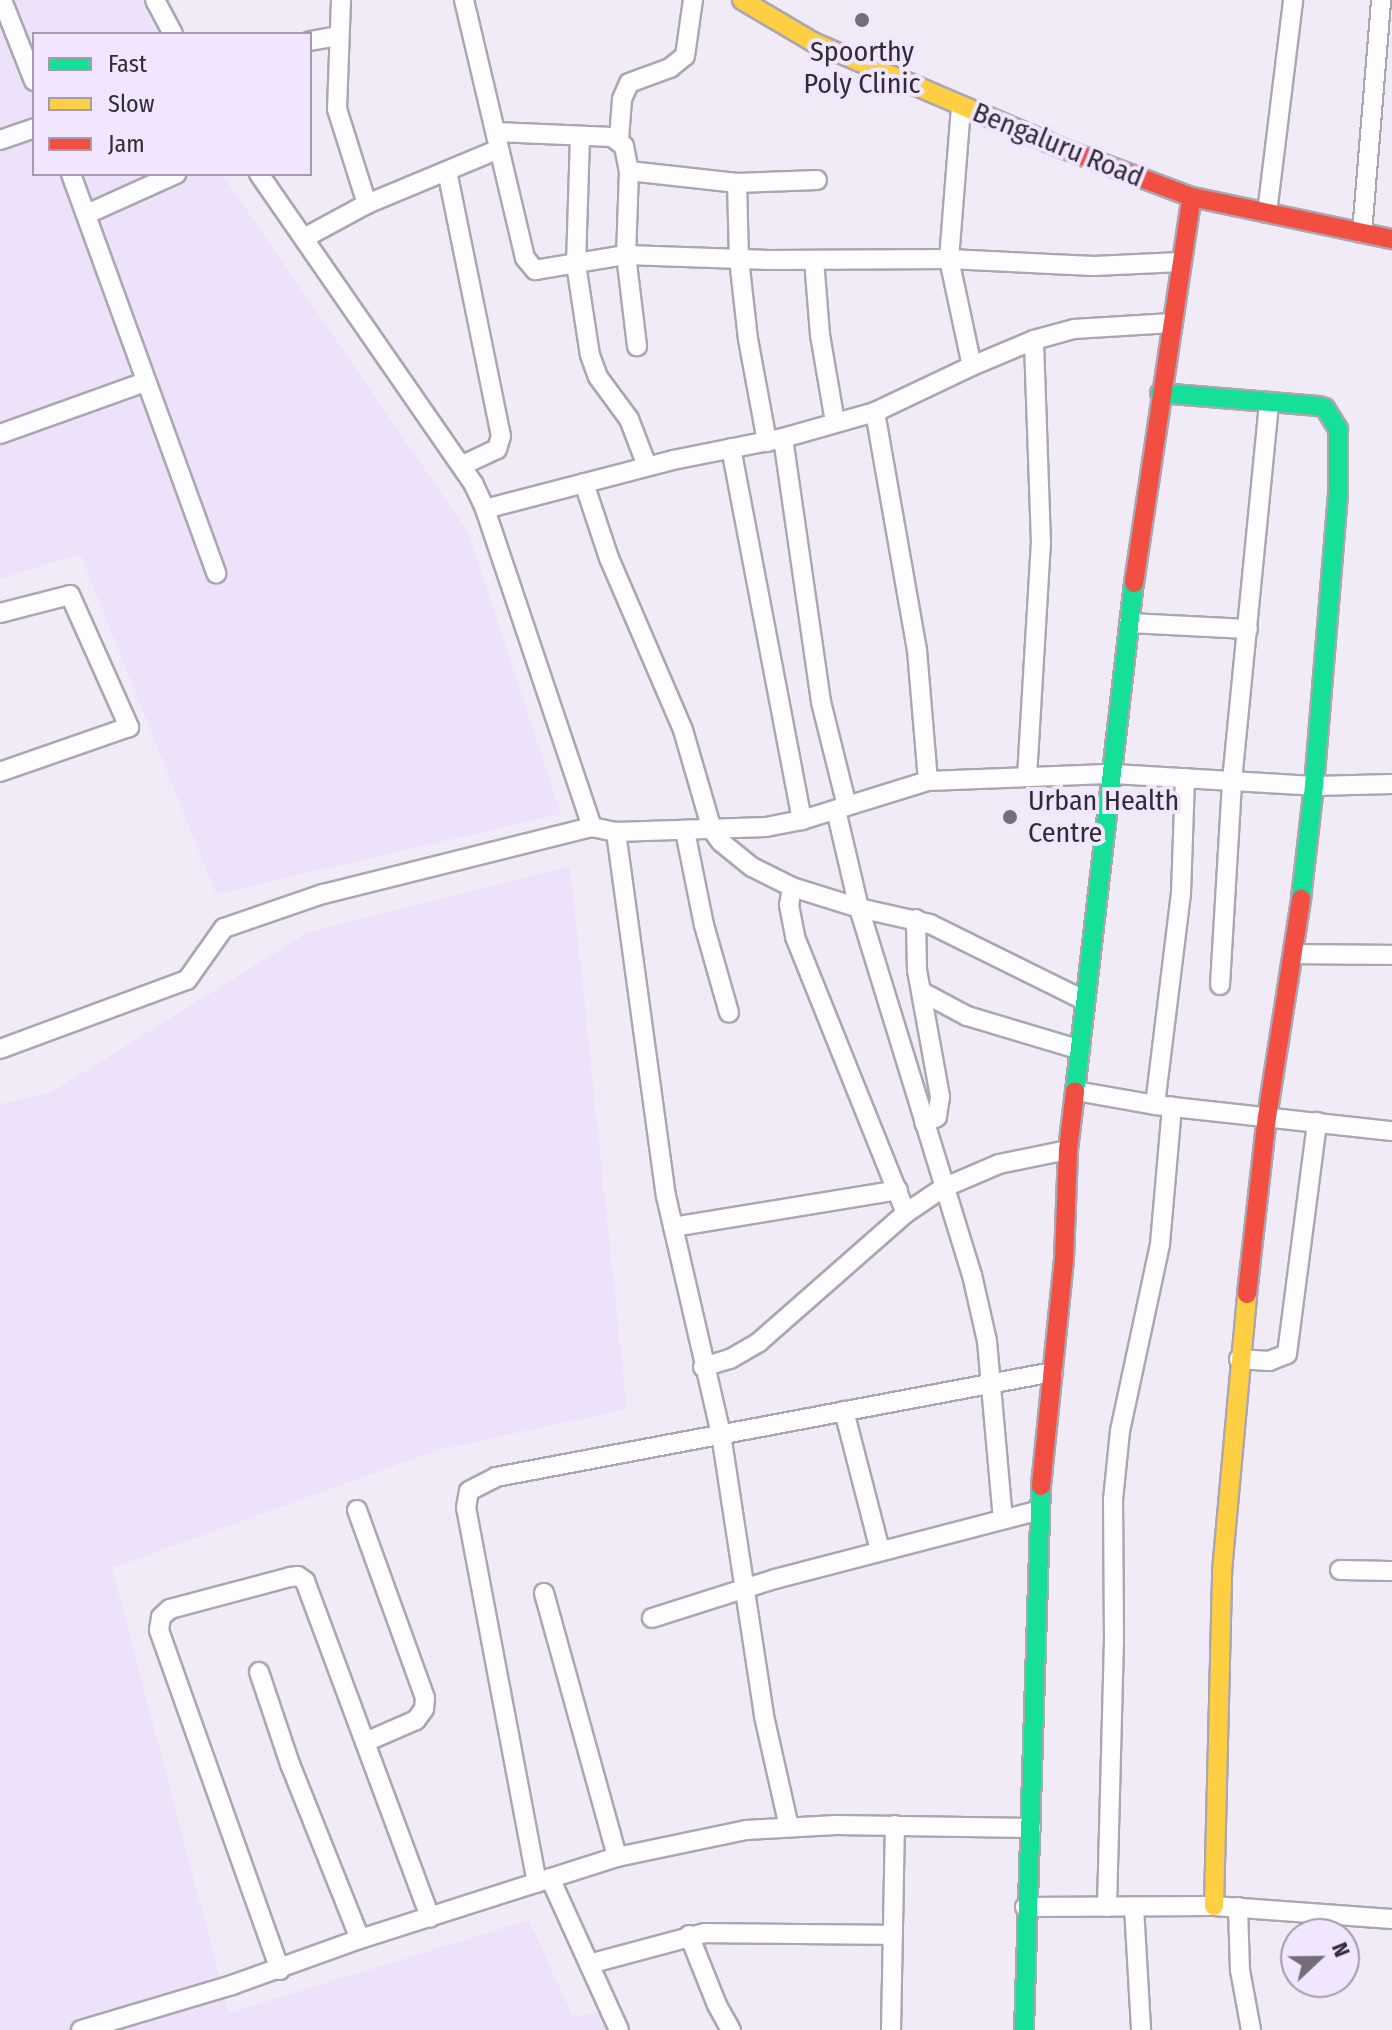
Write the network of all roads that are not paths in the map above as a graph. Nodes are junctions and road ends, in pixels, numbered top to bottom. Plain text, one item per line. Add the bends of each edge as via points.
1 (2, 0) edge
2 (156, 0) edge
3 (341, 0) edge
4 (464, 0) edge
5 (693, 0) edge
6 (742, 0) edge
7 (1293, 0) edge
8 (1381, 0) edge
9 (172, 32) edge
10 (338, 36) junction
11 (312, 41) edge
12 (1385, 74) edge
13 (32, 76) edge
14 (961, 107) junction
15 (32, 129) edge
16 (580, 137) junction
17 (619, 139) junction
18 (0, 140) edge
19 (498, 140) junction
20 (447, 171) junction
21 (629, 171) junction
22 (72, 176) edge
23 (172, 176) edge
24 (260, 176) edge
25 (817, 180) dead end
26 (737, 183) junction
27 (1192, 197) junction
28 (367, 204) junction
29 (1267, 213) junction
30 (87, 214) junction
31 (1362, 233) junction
32 (304, 238) junction
33 (1392, 239) edge
34 (626, 255) junction
35 (739, 259) junction
36 (949, 259) junction
37 (814, 260) junction
38 (1181, 262) junction
39 (576, 264) junction
40 (1172, 323) junction
41 (1034, 340) junction
42 (637, 346) dead end
43 (972, 366) junction
44 (145, 382) junction
45 (1160, 393) junction
46 (1269, 402) junction
47 (875, 412) junction
48 (835, 422) junction
49 (0, 434) edge
50 (775, 440) junction
51 (731, 448) junction
52 (462, 465) junction
53 (647, 466) junction
54 (584, 483) junction
55 (485, 509) junction
56 (216, 573) dead end
57 (0, 613) edge
58 (1129, 623) junction
59 (1248, 629) junction
60 (0, 772) edge
61 (1114, 774) junction
62 (1027, 777) junction
63 (1185, 778) junction
64 (928, 781) junction
65 (1232, 781) junction
66 (1392, 784) edge
67 (1314, 786) junction
68 (842, 808) junction
69 (802, 820) junction
70 (592, 827) junction
71 (712, 830) junction
72 (685, 831) junction
73 (616, 832) junction
74 (792, 887) junction
75 (859, 908) junction
76 (916, 919) junction
77 (1294, 954) junction
78 (1392, 955) edge
79 (1220, 985) dead end
80 (922, 992) junction
81 (1084, 1000) junction
82 (729, 1013) dead end
83 (0, 1049) edge
84 (1080, 1050) junction
85 (1076, 1091) junction
86 (1163, 1106) junction
87 (1267, 1117) junction
88 (1317, 1122) junction
89 (924, 1123) junction
90 (1392, 1131) edge
91 (1068, 1150) junction
92 (943, 1188) junction
93 (898, 1190) junction
94 (906, 1213) junction
95 (673, 1227) junction
96 (1239, 1359) junction
97 (703, 1367) junction
98 (1053, 1372) junction
99 (990, 1384) junction
100 (844, 1411) junction
101 (721, 1434) junction
102 (357, 1510) dead end
103 (1039, 1510) junction
104 (1003, 1519) junction
105 (880, 1550) junction
106 (1340, 1570) dead end
107 (1392, 1571) edge
108 (744, 1589) junction
109 (544, 1593) dead end
110 (652, 1618) dead end
111 (259, 1672) dead end
112 (366, 1742) junction
113 (895, 1825) junction
114 (789, 1827) junction
115 (1031, 1828) junction
116 (617, 1857) junction
117 (543, 1880) junction
118 (1214, 1906) junction
119 (1025, 1907) junction
120 (1107, 1907) junction
121 (1134, 1907) junction
122 (1238, 1907) junction
123 (430, 1918) junction
124 (1392, 1919) edge
125 (689, 1935) junction
126 (893, 1935) junction
127 (360, 1939) junction
128 (589, 1964) junction
129 (280, 1970) junction
130 (81, 2030) edge
131 (619, 2030) edge
132 (731, 2030) edge
133 (891, 2030) edge
134 (1024, 2030) edge
135 (1141, 2030) edge
136 (1251, 2030) edge

1 - 13 street
2 - 9 street
3 - 10 street
4 - 19 street
5 - 17 street via 685,56 670,68 629,83 622,99
6 - 14 street, Bengaluru Road via 813,42
7 - 29 street
8 - 12 street
10 - 11 street
10 - 28 street via 337,109
12 - 31 street
14 - 27 street, Bengaluru Road
14 - 36 street
15 - 18 street
16 - 17 street
16 - 19 street
16 - 39 street
17 - 21 street
19 - 20 street
19 - 39 street via 529,266 542,271
20 - 28 street
20 - 52 street via 501,436 497,449
21 - 26 street
21 - 34 street
22 - 30 street
23 - 30 street
24 - 32 street
25 - 26 street
26 - 35 street
27 - 29 street, Bengaluru Road
27 - 38 street
28 - 32 street
29 - 31 street, Bengaluru Road
30 - 44 street
31 - 33 street, Bengaluru Road
32 - 52 street
34 - 35 street
34 - 39 street
34 - 42 street
35 - 37 street
35 - 50 street via 748,339
36 - 37 street
36 - 38 street via 1094,266
36 - 43 street
37 - 48 street
38 - 40 street
39 - 53 street via 590,355 598,377 629,419
40 - 41 street via 1074,329
40 - 45 street
41 - 43 street
41 - 62 street via 1041,543
43 - 47 street
44 - 49 street
44 - 56 street
45 - 46 street
45 - 58 street
46 - 59 street
46 - 67 street via 1325,408 1338,429 1338,494
47 - 48 street
47 - 64 street via 917,650
48 - 50 street
50 - 51 street
50 - 68 street
51 - 53 street
51 - 69 street
52 - 55 street
53 - 54 street
54 - 55 street
54 - 71 street via 609,558 683,730
55 - 70 street
57 - 60 street via 70,595 129,727
58 - 59 street
58 - 61 street
59 - 65 street
61 - 62 street
61 - 63 street
61 - 81 street
62 - 64 street
63 - 65 street
63 - 86 street
64 - 68 street
65 - 67 street
65 - 79 street
66 - 67 street
67 - 77 street
68 - 69 street
68 - 75 street
69 - 71 street
70 - 73 street
70 - 83 street via 323,894 224,928 187,980
71 - 72 street
71 - 74 street via 732,854
72 - 73 street
72 - 82 street
73 - 95 street
74 - 75 street
74 - 93 street via 789,905 795,937
75 - 76 street
75 - 89 street
76 - 80 street
76 - 81 street
77 - 78 street
77 - 87 street
80 - 84 street via 967,1016
80 - 89 street via 941,1108 937,1117
81 - 84 street
84 - 85 street
85 - 86 street
85 - 91 street
86 - 87 street
86 - 120 street via 1160,1244 1120,1431 1113,1500
87 - 88 street
87 - 96 street
88 - 90 street
88 - 96 street via 1287,1354 1269,1361
89 - 92 street
91 - 92 street via 999,1164
91 - 98 street
92 - 94 street
92 - 99 street via 981,1314
93 - 94 street
93 - 95 street
94 - 97 street via 759,1342
95 - 97 street
96 - 118 street via 1222,1571
97 - 101 street
98 - 99 street
98 - 103 street
99 - 100 street
99 - 104 street
100 - 101 street
100 - 105 street
101 - 108 street
101 - 117 street via 496,1477 469,1491 466,1508
102 - 112 street via 425,1698 416,1720
103 - 104 street
103 - 115 street
104 - 105 street
105 - 108 street
106 - 107 street
108 - 110 street
108 - 114 street
109 - 116 street
111 - 127 street
112 - 123 street
112 - 129 street via 311,1593 298,1576 170,1609 161,1617 159,1630
113 - 114 street
113 - 115 street
113 - 126 street
114 - 116 street via 746,1830
115 - 119 street
116 - 117 street
117 - 123 street
117 - 128 street
118 - 121 street
118 - 122 street
119 - 120 street
119 - 134 street
120 - 121 street
121 - 135 street
122 - 124 street
122 - 136 street via 1240,1970
123 - 127 street
125 - 126 street
125 - 128 street
125 - 132 street
126 - 133 street
127 - 129 street
128 - 131 street
129 - 130 street

